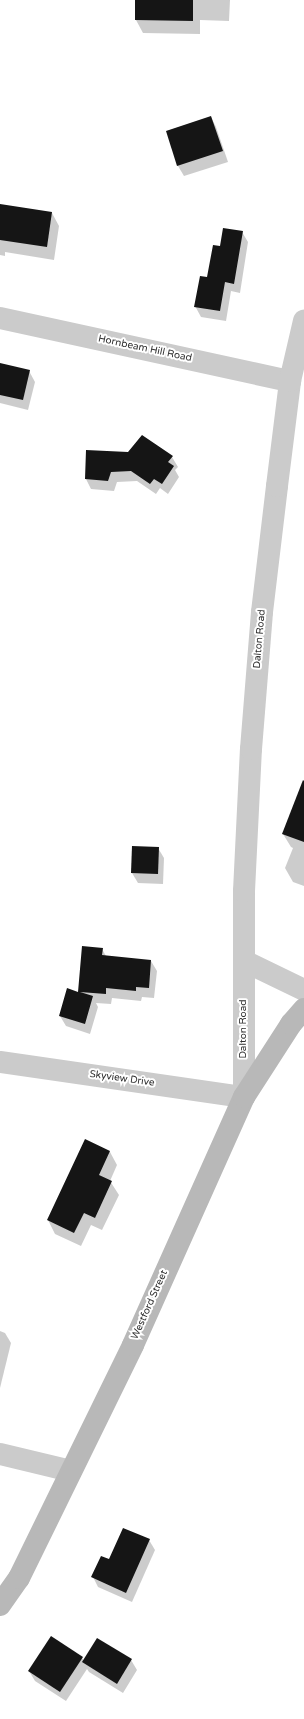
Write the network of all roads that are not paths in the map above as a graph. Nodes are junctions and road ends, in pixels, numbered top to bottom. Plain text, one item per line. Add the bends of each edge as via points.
1 (0, 318) edge
2 (304, 321) edge
3 (290, 381) junction
4 (244, 961) junction
5 (304, 990) edge
6 (304, 1008) edge
7 (0, 1062) edge
8 (244, 1097) junction
9 (0, 1454) edge
10 (71, 1471) junction
11 (0, 1605) edge

1 - 3 street, Hornbeam Hill Road
2 - 3 street, Dalton Road
3 - 4 street, Dalton Road via 262,612 250,749
4 - 5 street
4 - 8 street, Dalton Road
6 - 8 main road, Westford Street
7 - 8 street, Skyview Drive
8 - 10 main road, Westford Street via 133,1345
9 - 10 street
10 - 11 main road, Westford Street via 19,1578

